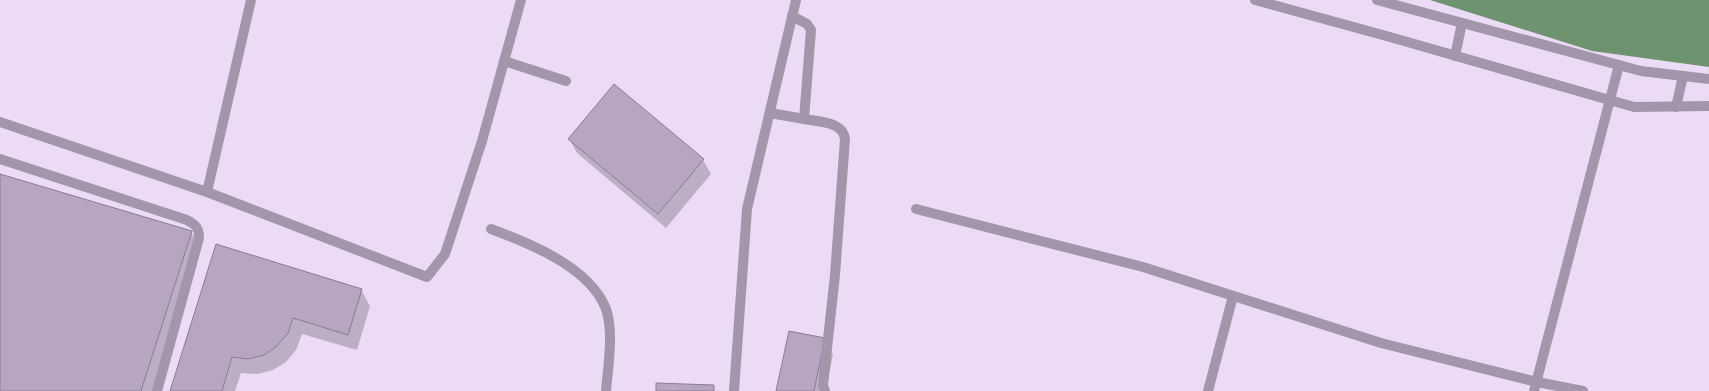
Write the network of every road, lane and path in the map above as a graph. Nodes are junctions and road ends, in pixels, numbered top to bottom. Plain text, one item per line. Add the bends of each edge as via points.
1 (251, 0) edge
2 (521, 0) edge
3 (796, 0) edge
4 (1255, 0) edge
5 (1377, 0) edge
6 (792, 16) junction
7 (1462, 23) junction
8 (1455, 56) junction
9 (504, 61) junction
10 (1619, 65) junction
11 (1682, 76) junction
12 (1709, 79) edge
13 (566, 81) dead end
14 (1610, 100) junction
15 (1709, 106) edge
16 (1676, 107) junction
17 (770, 112) junction
18 (804, 119) junction
19 (0, 122) edge
20 (0, 159) edge
21 (207, 192) junction
22 (916, 209) dead end
23 (491, 229) dead end
24 (1233, 296) junction
25 (1535, 386) edge
26 (157, 391) edge
27 (606, 391) edge
28 (734, 391) edge
29 (825, 391) edge
30 (1208, 391) edge
31 (1582, 391) edge

1 - 21 street
2 - 9 street
3 - 6 street
4 - 8 street
5 - 7 street
6 - 17 street
6 - 18 street via 807,24 811,30
7 - 8 street
7 - 10 street
8 - 14 street
9 - 13 street
9 - 21 street via 482,141 445,254 428,277
10 - 11 street via 1641,71
10 - 14 street
11 - 12 street
11 - 16 street
14 - 16 street via 1634,107
14 - 25 street
15 - 16 street
17 - 18 street
17 - 28 street via 747,209
18 - 29 street via 837,126 844,133 845,139 835,275 823,385
19 - 21 street
20 - 26 street via 187,220 199,230 199,238
22 - 24 street via 1143,267
23 - 27 street via 524,241 556,258 585,279 597,293 606,309 610,338
24 - 25 street via 1381,343
24 - 30 street
25 - 31 street

